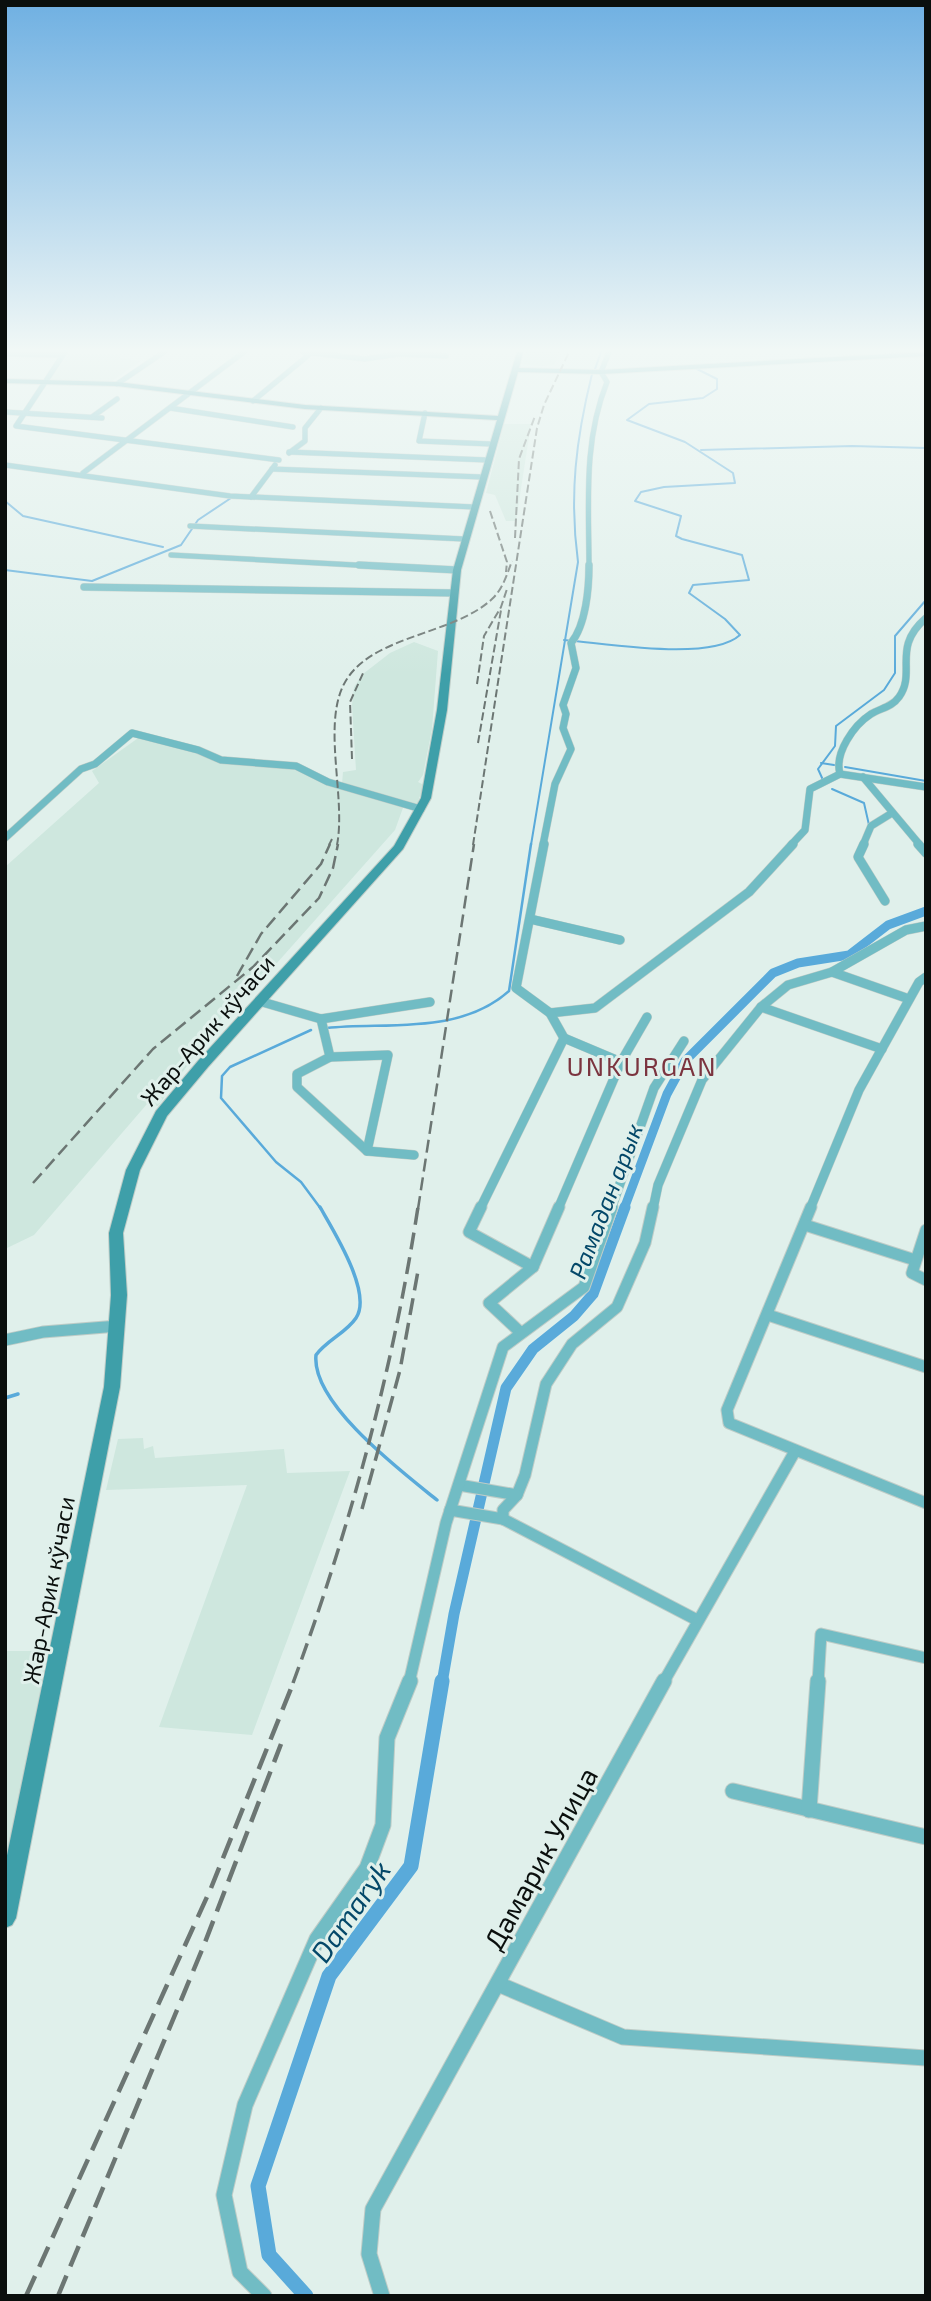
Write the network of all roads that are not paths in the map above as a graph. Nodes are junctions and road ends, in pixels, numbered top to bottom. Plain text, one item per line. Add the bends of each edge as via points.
1 (100, 459) edge
2 (275, 459) edge
3 (472, 459) edge
4 (590, 459) edge
5 (279, 460) joint
6 (487, 460) joint
7 (5, 465) edge
8 (272, 469) junction
9 (83, 473) junction
10 (481, 477) junction
11 (251, 497) junction
12 (474, 507) junction
13 (190, 526) dead end
14 (464, 539) junction
15 (171, 555) dead end
16 (457, 570) junction
17 (84, 587) dead end
18 (454, 593) junction
19 (926, 618) edge
20 (840, 774) junction
21 (863, 777) junction
22 (926, 787) edge
23 (421, 809) junction
24 (892, 813) junction
25 (5, 838) edge
26 (926, 853) edge
27 (885, 901) dead end
28 (530, 919) junction
29 (926, 926) edge
30 (620, 940) dead end
31 (832, 972) junction
32 (926, 977) edge
33 (909, 999) junction
34 (259, 1001) junction
35 (430, 1002) dead end
36 (761, 1007) junction
37 (550, 1013) junction
38 (648, 1017) dead end
39 (321, 1019) junction
40 (564, 1038) junction
41 (684, 1041) dead end
42 (881, 1049) junction
43 (330, 1056) junction
44 (621, 1062) junction
45 (367, 1151) junction
46 (414, 1155) dead end
47 (804, 1225) junction
48 (926, 1230) edge
49 (915, 1260) junction
50 (533, 1267) junction
51 (926, 1280) edge
52 (768, 1315) junction
53 (118, 1326) junction
54 (520, 1332) junction
55 (5, 1340) edge
56 (926, 1367) edge
57 (794, 1453) junction
58 (459, 1485) junction
59 (517, 1495) junction
60 (926, 1503) edge
61 (450, 1510) junction
62 (503, 1519) junction
63 (697, 1620) junction
64 (926, 1658) edge
65 (733, 1791) dead end
66 (809, 1810) junction
67 (926, 1837) edge
68 (5, 1917) edge
69 (498, 1984) junction
70 (926, 2058) edge
71 (264, 2296) edge
72 (382, 2296) edge

1 - 9 street
2 - 5 street
3 - 6 street
4 - 28 street via 590,577 573,641 576,668 563,705 570,749 555,784
5 - 8 street
6 - 10 main road, Жар-Арик кўчаси
7 - 9 street
8 - 10 street
8 - 11 street
9 - 11 street
10 - 12 main road, Жар-Арик кўчаси
11 - 12 street
12 - 14 main road, Жар-Арик кўчаси
13 - 14 street
14 - 16 main road, Жар-Арик кўчаси
15 - 16 street
16 - 18 main road, Жар-Арик кўчаси
17 - 18 street
18 - 23 main road, Жар-Арик кўчаси via 435,761
19 - 20 street via 912,627 907,642 903,691 896,702 868,716 838,764
20 - 21 street
20 - 37 street via 810,789 805,830 749,892 595,1008
21 - 22 street
21 - 24 street
23 - 25 street via 328,782 296,766 221,760 132,733 95,764 81,769
23 - 34 main road, Жар-Арик кўчаси via 399,847
24 - 26 street
24 - 27 street via 871,826 858,857
28 - 30 street
28 - 37 street via 516,988
29 - 31 street via 906,930
31 - 33 street
31 - 36 street via 788,985
32 - 33 street
33 - 42 street
34 - 39 street
34 - 53 main road, Жар-Арик кўчаси via 161,1114 133,1170 116,1233
35 - 39 street
36 - 42 street
36 - 59 street via 702,1080 658,1185 645,1243 617,1307 572,1344 546,1384
37 - 40 street
38 - 44 street
39 - 43 street
40 - 44 street
40 - 50 street via 469,1232
41 - 54 street via 654,1088 584,1287
42 - 47 street via 859,1090
43 - 45 street via 297,1074 297,1087
43 - 45 street via 388,1055
44 - 50 street
45 - 46 street
47 - 49 street
47 - 52 street
48 - 49 street
49 - 51 street via 912,1273
50 - 54 street via 489,1303
52 - 56 street
52 - 57 street via 727,1410 729,1423
53 - 55 street
53 - 68 main road, Жар-Арик кўчаси via 112,1387
54 - 58 street via 503,1347
57 - 60 street
57 - 63 street, Дамарик Улица
58 - 59 street
58 - 61 street
59 - 62 street via 503,1510
61 - 62 street
61 - 71 street via 407,1694 387,1738 383,1825 367,1868 317,1939 245,2105 224,2195 240,2272
62 - 63 street
63 - 69 street, Дамарик Улица
64 - 66 street via 821,1634
65 - 66 street
66 - 67 street
69 - 70 street via 623,2037
69 - 72 street, Дамарик Улица via 373,2209 366,2245 370,2272

